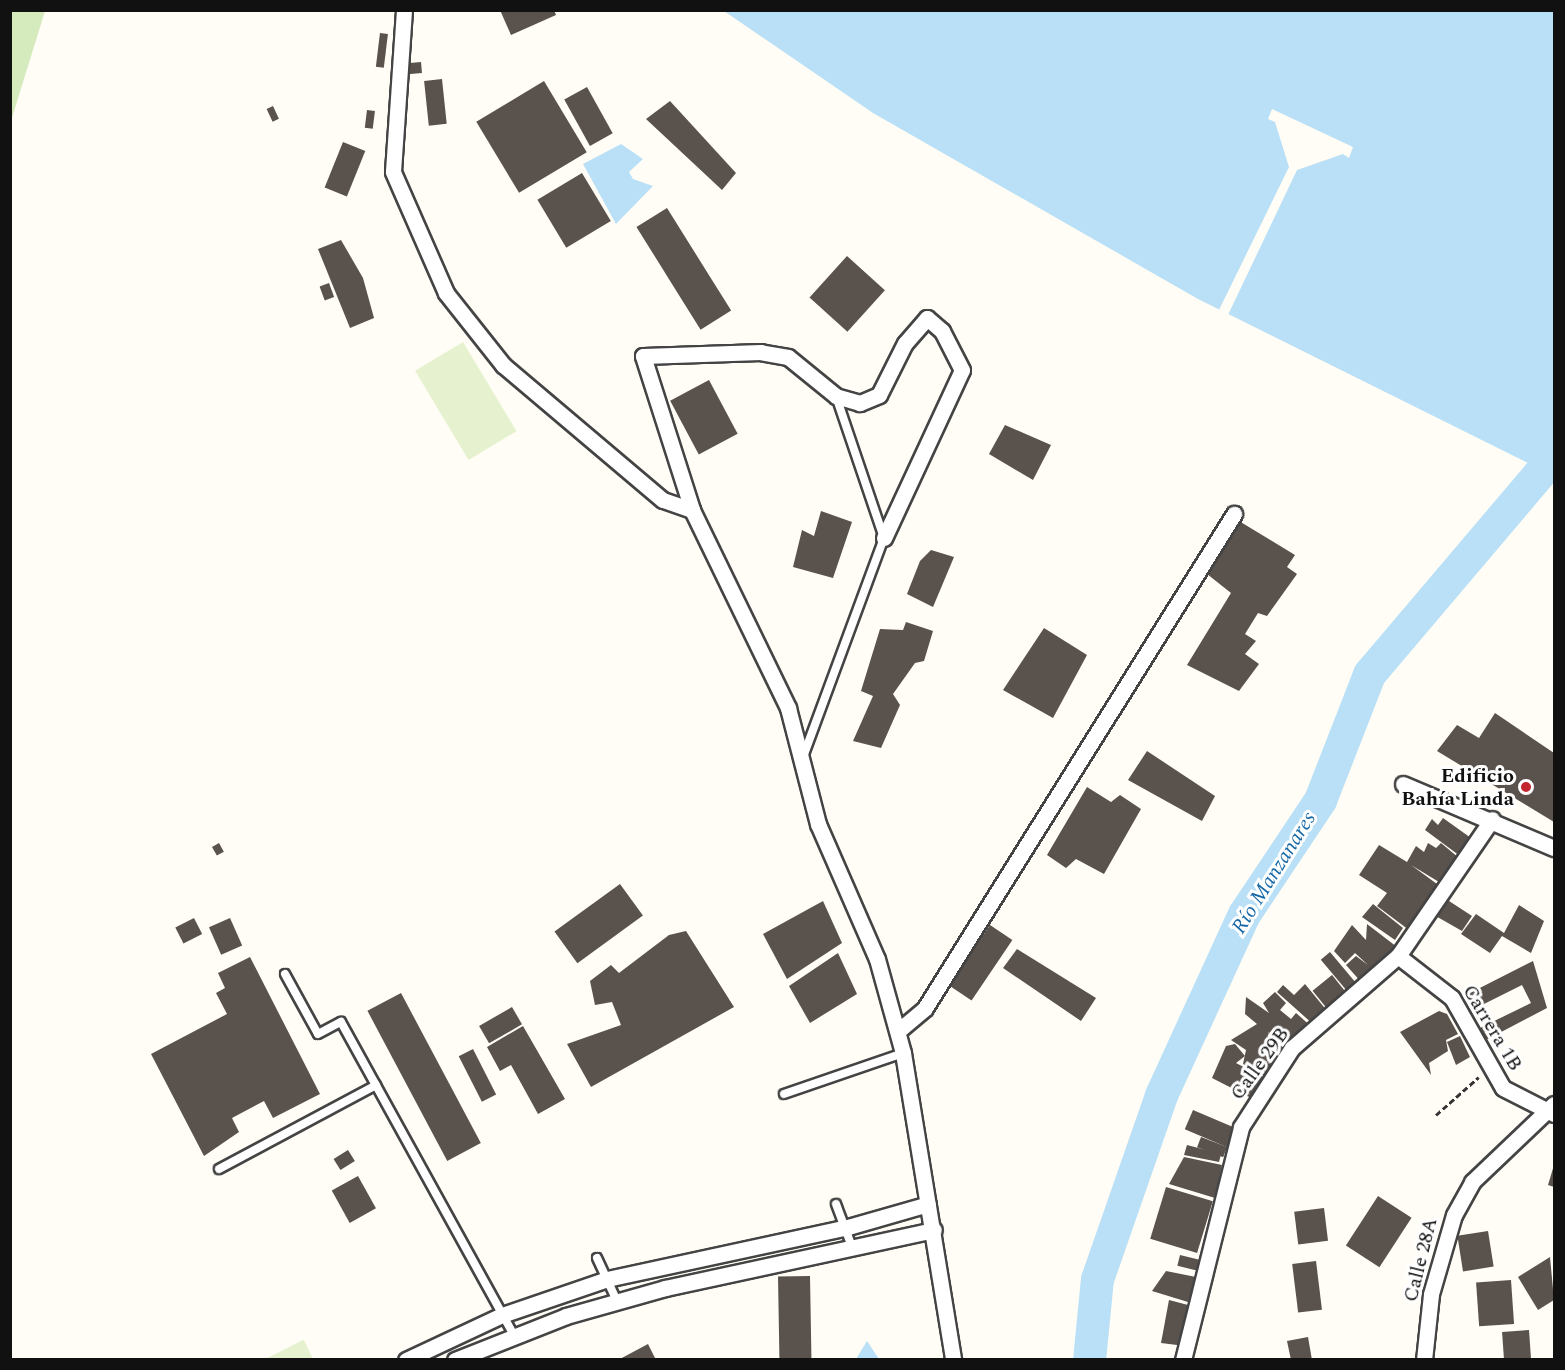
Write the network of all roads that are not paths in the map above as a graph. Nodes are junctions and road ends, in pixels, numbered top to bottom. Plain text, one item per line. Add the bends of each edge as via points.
1 (404, 10) edge
2 (836, 396) junction
3 (692, 510) junction
4 (1234, 514) dead end
5 (884, 538) junction
6 (801, 761) junction
7 (1403, 784) dead end
8 (1492, 819) junction
9 (1554, 848) edge
10 (1398, 956) junction
11 (285, 974) dead end
12 (898, 1031) junction
13 (903, 1053) junction
14 (376, 1085) junction
15 (784, 1094) dead end
16 (1553, 1110) edge
17 (219, 1169) dead end
18 (836, 1204) dead end
19 (928, 1204) junction
20 (848, 1227) junction
21 (934, 1230) junction
22 (852, 1247) junction
23 (597, 1258) dead end
24 (607, 1279) junction
25 (617, 1301) junction
26 (502, 1315) junction
27 (513, 1334) junction
28 (444, 1340) junction
29 (406, 1359) edge
30 (454, 1359) edge
31 (953, 1359) edge
32 (1183, 1359) edge
33 (1424, 1359) edge

1 - 3 street via 393,172 446,293 503,365 663,500
2 - 3 street via 788,357 761,352 644,356
2 - 5 lane
2 - 5 street via 860,403 879,395 905,344 927,318 942,331 963,370
3 - 6 street via 788,708
4 - 12 street via 925,1008
5 - 6 lane
6 - 12 street via 818,824 877,959
7 - 8 street
8 - 9 street
8 - 10 street, Calle 29B
10 - 16 street, Carrera 1B via 1452,998 1503,1088
10 - 32 street, Calle 29B via 1292,1048 1241,1127
11 - 14 lane via 318,1034 341,1022
12 - 13 street
13 - 15 lane
13 - 19 street
14 - 17 lane
14 - 26 lane
16 - 33 street, Calle 28A via 1488,1164 1454,1215 1431,1294
18 - 20 lane
19 - 20 street
19 - 21 street
20 - 22 lane
20 - 24 street
21 - 22 street
21 - 31 street
22 - 25 street
23 - 24 lane
24 - 25 lane
24 - 26 street
25 - 27 street
26 - 27 lane
26 - 28 street
27 - 30 street
28 - 29 street
28 - 30 street

